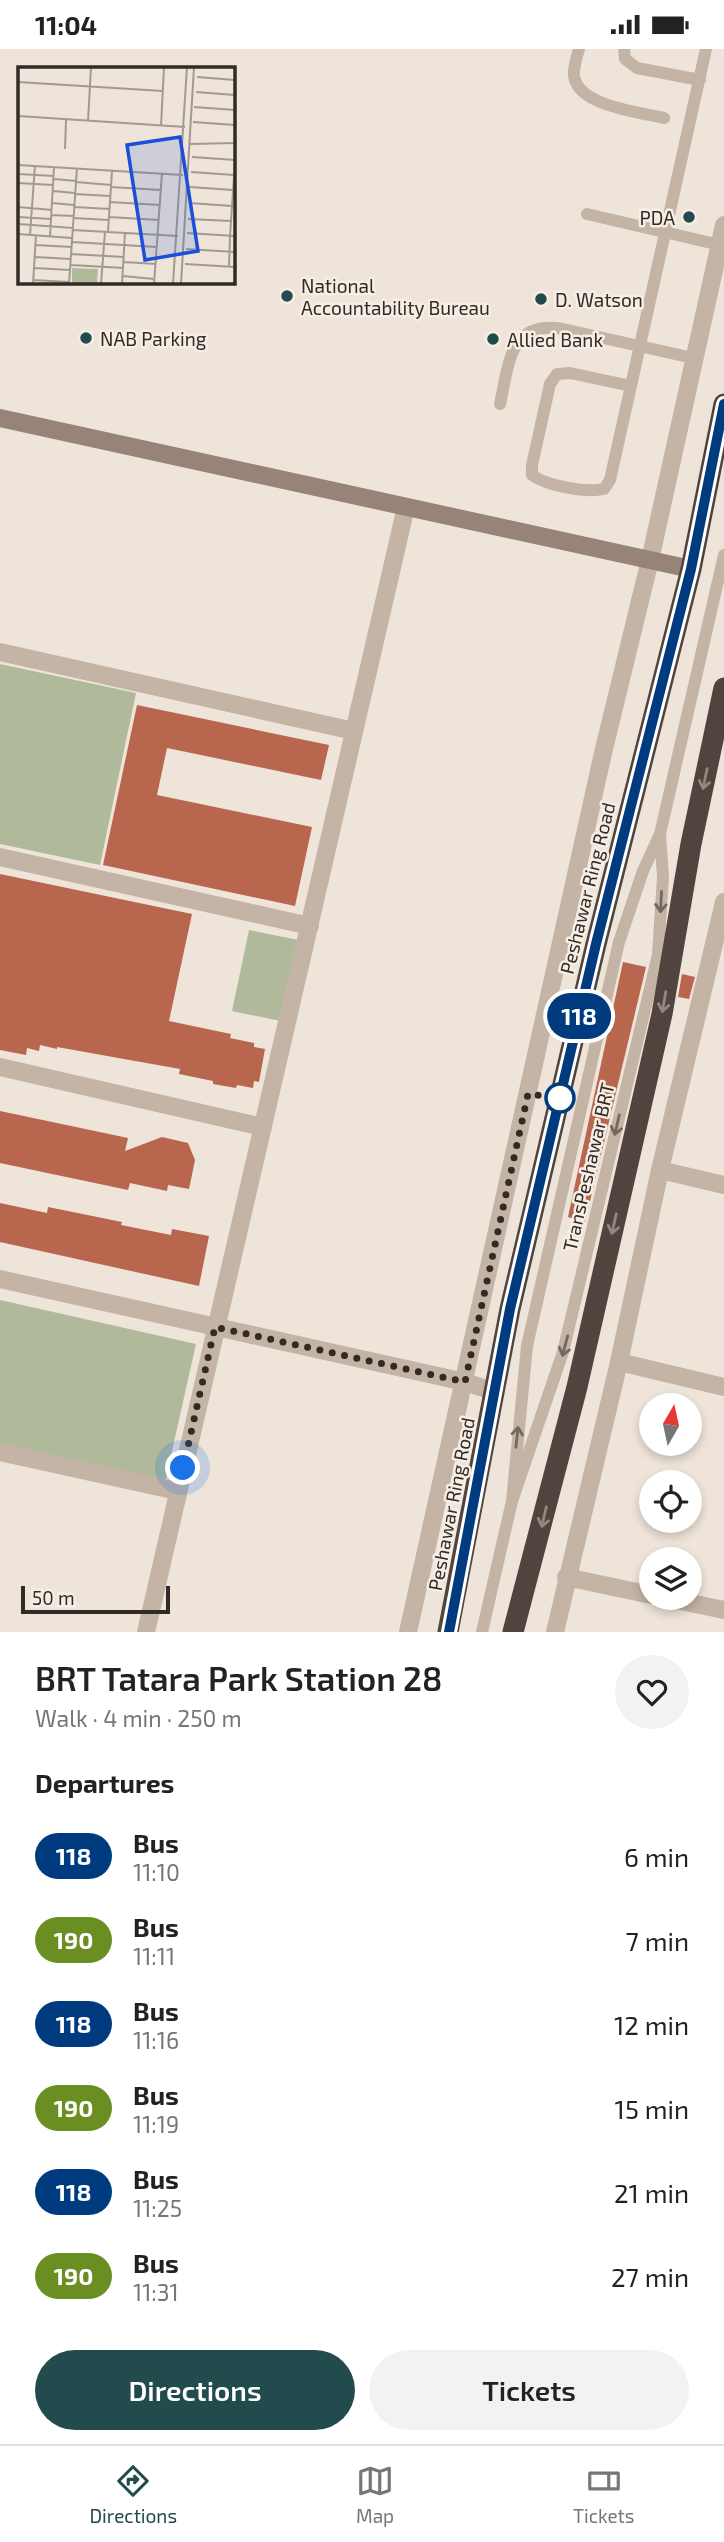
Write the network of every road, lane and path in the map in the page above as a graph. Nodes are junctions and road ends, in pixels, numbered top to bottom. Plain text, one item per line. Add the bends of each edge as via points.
1 (579, 49) edge
2 (624, 49) edge
3 (706, 49) edge
4 (700, 80) junction
5 (664, 118) dead end
6 (587, 215) dead end
7 (724, 225) edge
8 (666, 233) junction
9 (720, 245) junction
10 (639, 346) junction
11 (693, 358) junction
12 (631, 386) junction
13 (500, 404) dead end
14 (724, 404) edge
15 (0, 418) edge
16 (406, 507) junction
17 (724, 555) edge
18 (650, 560) junction
19 (691, 569) junction
20 (0, 652) edge
21 (724, 688) edge
22 (354, 731) junction
23 (660, 834) junction
24 (0, 857) edge
25 (724, 902) edge
26 (310, 926) junction
27 (717, 964) edge
28 (0, 1067) edge
29 (263, 1127) junction
30 (660, 1170) junction
31 (724, 1185) edge
32 (0, 1279) edge
33 (215, 1327) junction
34 (620, 1362) junction
35 (465, 1382) junction
36 (724, 1387) edge
37 (495, 1392) junction
38 (0, 1452) edge
39 (177, 1491) junction
40 (512, 1501) junction
41 (566, 1577) junction
42 (639, 1592) edge
43 (702, 1605) edge
44 (724, 1610) edge
45 (146, 1632) edge
46 (408, 1632) edge
47 (449, 1632) edge
48 (482, 1632) edge
49 (513, 1632) edge
50 (555, 1632) edge

1 - 5 lane via 574,75 586,97
2 - 4 lane via 625,59 637,68
3 - 4 lane
4 - 8 lane
6 - 8 lane
7 - 9 street
8 - 9 lane
8 - 10 lane
9 - 11 street
10 - 11 lane
10 - 12 lane
10 - 13 lane via 546,326 532,329 511,355
11 - 18 street
12 - 12 lane via 610,480 604,489 541,481 532,475 550,384 557,374
14 - 19 highway, Peshawar Ring Road
15 - 16 street
16 - 18 street
16 - 22 street
17 - 23 lane, TransPeshawar BRT
18 - 19 street
18 - 35 street
19 - 37 highway, Peshawar Ring Road via 589,971
20 - 22 street
21 -> 49 highway via 659,1028 578,1387
22 - 26 street
40 -> 23 lane, TransPeshawar BRT via 530,1333 619,942
23 -> 40 lane, TransPeshawar BRT via 663,877 658,955 564,1352
24 - 26 street
25 - 27 street
26 - 29 street
27 - 30 street
28 - 29 street
29 - 33 street
30 - 31 street
30 - 34 street
32 - 33 street
33 - 35 street
33 - 39 street
34 - 36 street
34 - 41 street
35 - 37 street
35 - 46 street
37 - 47 highway, Peshawar Ring Road
38 - 39 street
39 - 45 street
40 - 48 lane, TransPeshawar BRT
41 - 42 street
41 - 50 street
43 - 44 street

